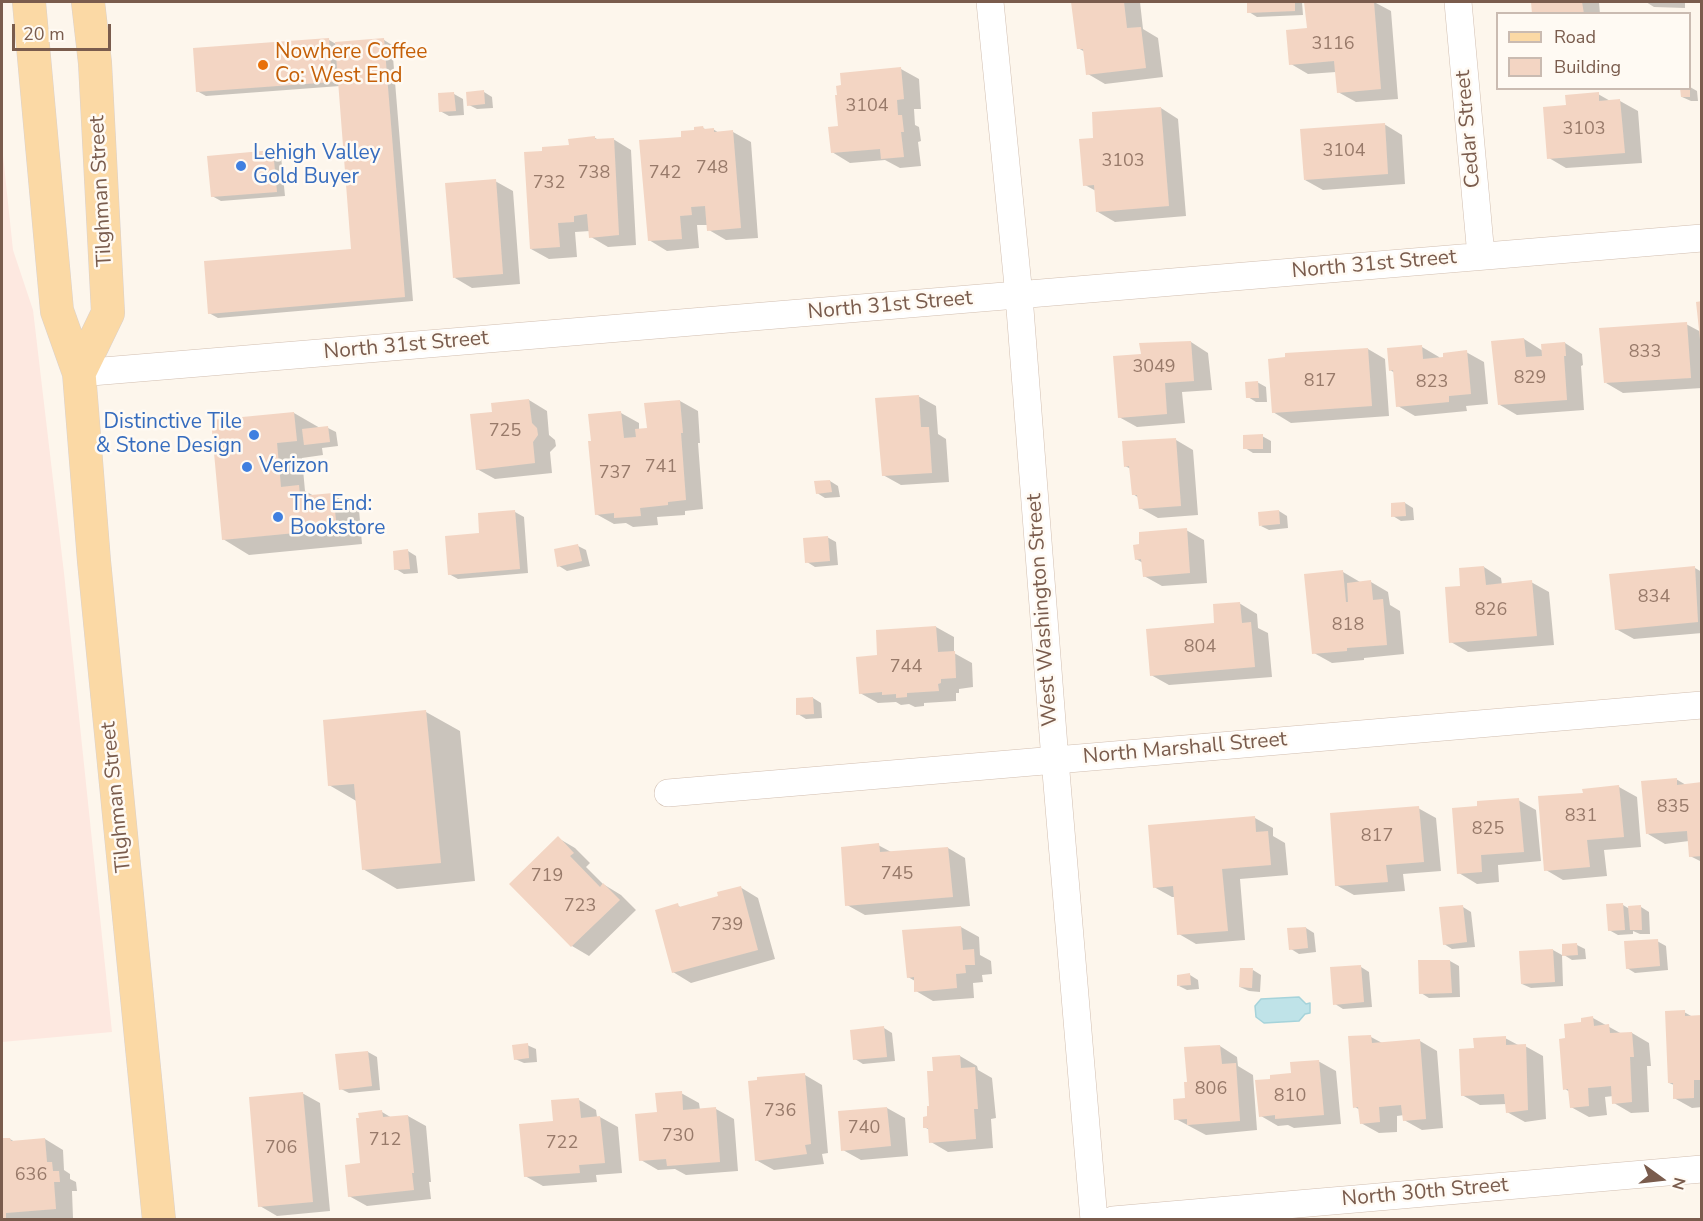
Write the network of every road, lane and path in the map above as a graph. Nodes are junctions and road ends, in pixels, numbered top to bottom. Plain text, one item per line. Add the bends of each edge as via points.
1 (29, 2) edge
2 (88, 2) edge
3 (990, 2) edge
4 (1458, 2) edge
5 (1701, 238) edge
6 (1481, 256) junction
7 (1019, 296) junction
8 (79, 374) junction
9 (1701, 705) edge
10 (1055, 760) junction
11 (668, 793) dead end
12 (1701, 1169) edge
13 (159, 1220) edge
14 (1094, 1220) edge
15 (1113, 1220) edge

1 - 8 main road, Tilghman Street via 57,311
2 - 8 main road, Tilghman Street via 95,63 108,313
3 - 7 street, West Washington Street
4 - 6 street, Cedar Street
5 - 6 street, North 31st Street
6 - 7 street, North 31st Street
7 - 8 street, North 31st Street
7 - 10 street, West Washington Street
8 - 13 main road, Tilghman Street
9 - 10 street, North Marshall Street
10 - 11 street, North Marshall Street
10 - 14 street, West Washington Street
12 - 15 street, North 30th Street

